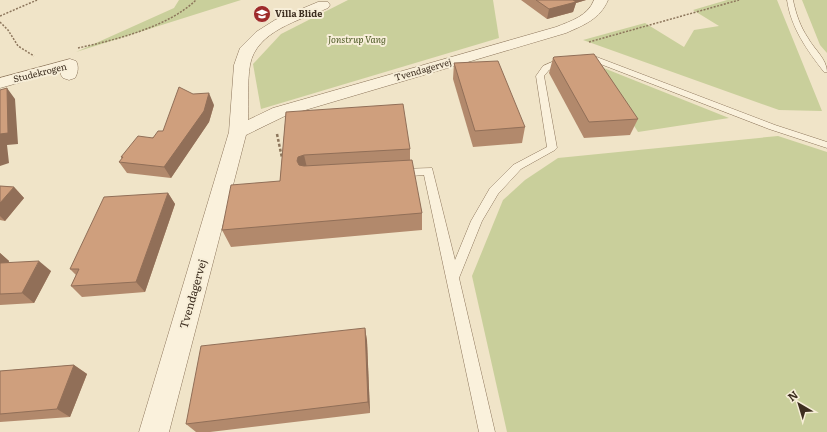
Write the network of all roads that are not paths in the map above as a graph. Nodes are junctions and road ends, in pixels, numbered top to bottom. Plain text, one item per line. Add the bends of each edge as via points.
1 (601, 0) edge
2 (790, 0) edge
3 (324, 2) edge
4 (827, 70) edge
5 (69, 75) dead end
6 (0, 83) edge
7 (238, 132) junction
8 (827, 145) edge
9 (391, 173) edge
10 (453, 278) junction
11 (154, 432) edge
12 (487, 432) edge

1 - 7 street, Tvendagervej via 598,9 586,19 561,30 279,112
2 - 4 lane via 798,27
3 - 7 street, Tvendagervej via 280,23 261,35 248,48 242,65
5 - 6 street, Studekrogen via 70,64
7 - 11 street, Tvendagervej
8 - 10 lane via 772,127 591,58 559,61 546,68 540,76 552,148 517,167 494,191 477,221
9 - 10 lane via 428,171
10 - 12 lane

